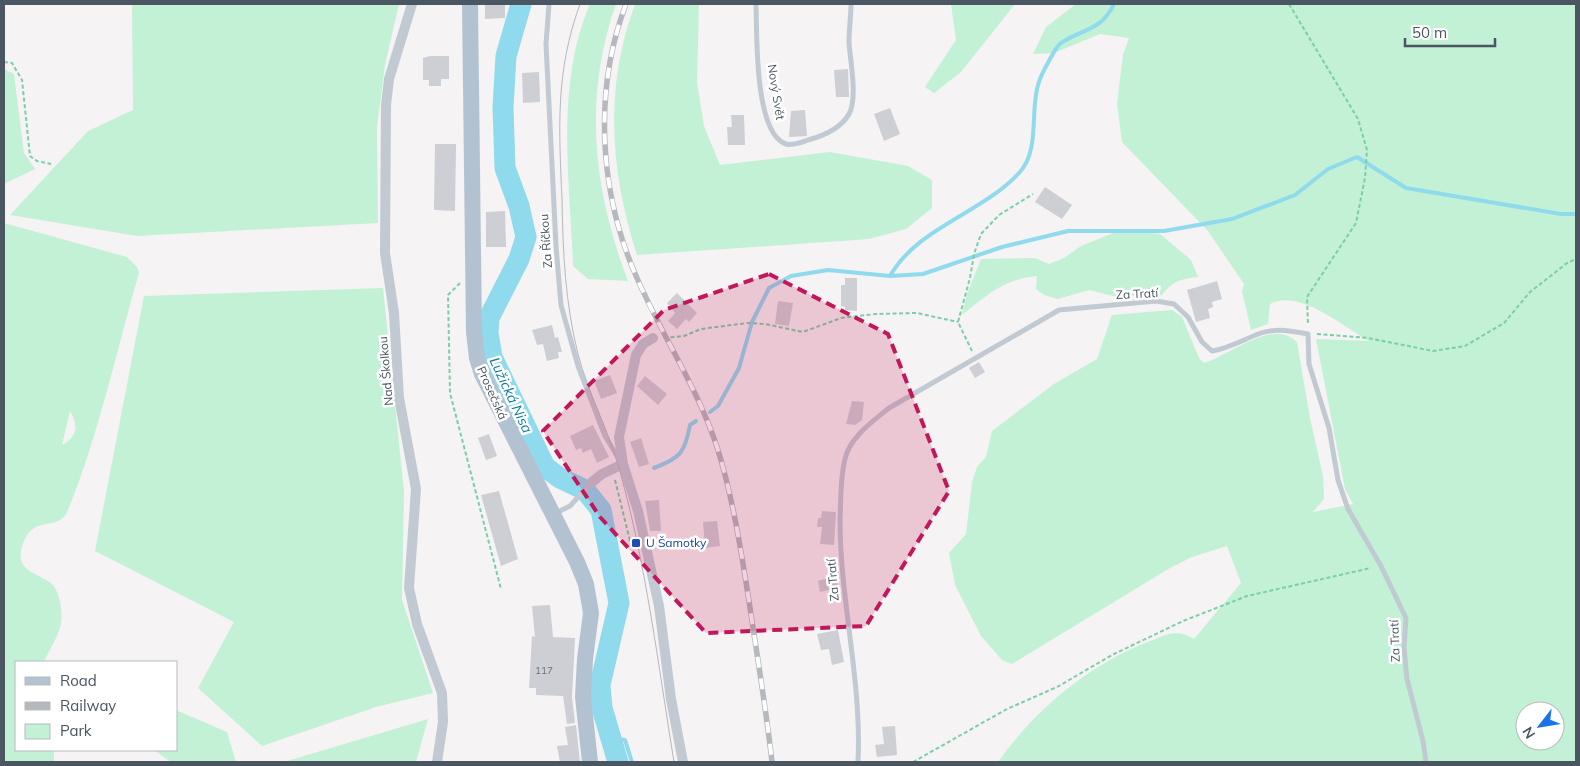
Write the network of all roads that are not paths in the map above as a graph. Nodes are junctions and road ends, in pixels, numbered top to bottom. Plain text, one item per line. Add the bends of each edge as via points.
1 (412, 4) edge
2 (470, 4) edge
3 (548, 4) edge
4 (756, 4) edge
5 (851, 4) edge
6 (653, 338) road end
7 (623, 464) junction
8 (592, 482) joint
9 (552, 514) junction
10 (437, 762) edge
11 (590, 762) edge
12 (683, 762) edge
13 (858, 762) edge
14 (1426, 762) edge

1 - 10 street, Nad Školkou via 389,79 386,105 386,253 394,312 399,398 416,489 409,588 417,624 442,693 443,722
2 - 9 main road, Prosečská via 472,282 477,358
3 - 7 lane, Za Říčkou via 546,44 561,305 578,366 605,436
4 - 5 lane, Nový Svět via 764,113 776,138 786,144 801,143 827,134 849,114 853,94 849,39
6 - 7 street via 643,344 636,355 619,437
7 - 8 street
7 - 12 street via 636,503 659,606
8 - 9 lane via 570,506
9 - 11 main road, Prosečská via 577,562 591,613 583,697
13 - 14 lane, Za Tratí via 860,725 841,562 841,493 845,459 857,437 888,408 1059,310 1156,301 1174,304 1188,317 1202,342 1212,351 1262,333 1290,330 1308,334 1309,364 1329,428 1338,480 1348,509 1406,618 1407,679

